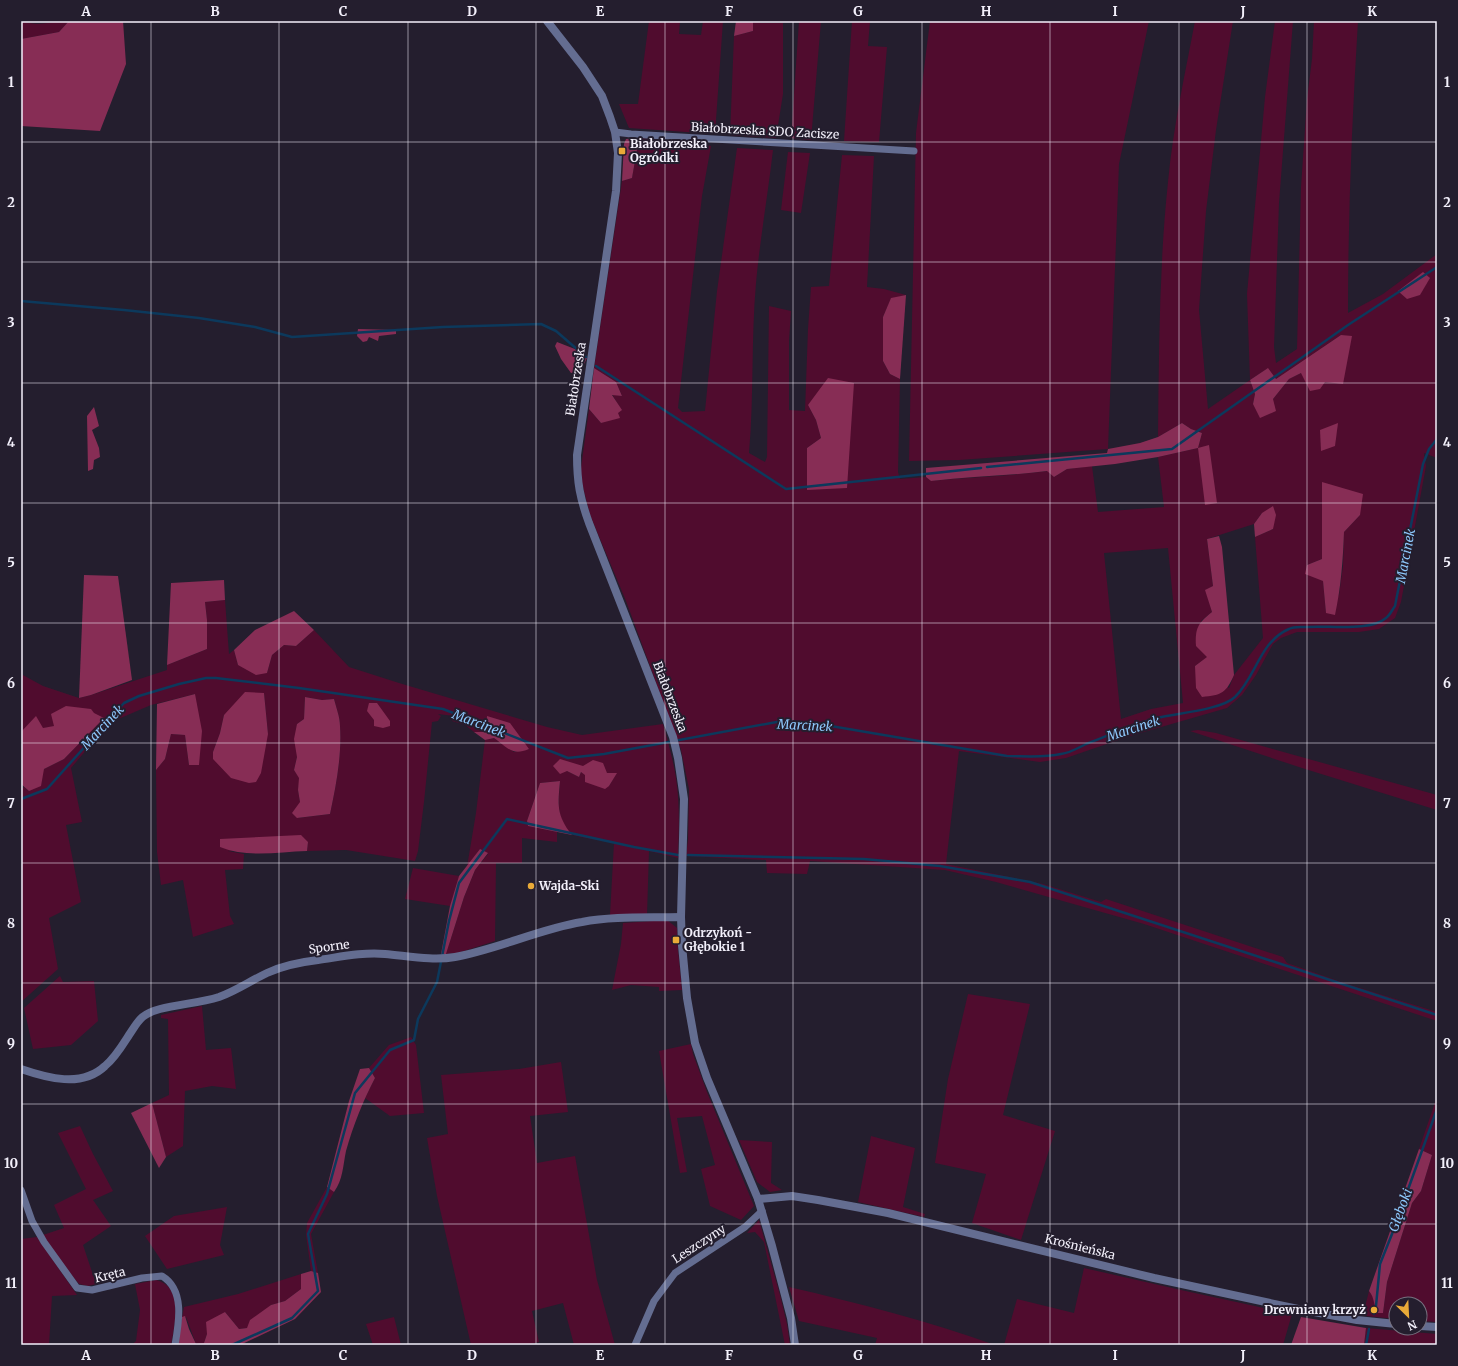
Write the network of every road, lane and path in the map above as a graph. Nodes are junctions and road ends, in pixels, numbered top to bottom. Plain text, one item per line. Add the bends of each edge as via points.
1 (547, 21) edge
2 (614, 132) junction
3 (914, 151) dead end
4 (677, 917) junction
5 (21, 1069) edge
6 (21, 1190) edge
7 (758, 1199) junction
8 (762, 1211) junction
9 (1388, 1323) edge
10 (175, 1345) edge
11 (635, 1345) edge
12 (795, 1345) edge

1 - 2 street, Białobrzeska via 602,96
2 - 3 street, Białobrzeska SDO Zacisze
2 - 4 street, Białobrzeska via 618,154 616,191 577,455 577,475 584,508 674,741 684,799
4 - 5 street, Sporne via 582,922 483,950 441,958 366,953 283,967 237,990 145,1014 106,1066 85,1077 73,1080 54,1079
4 - 7 street, Białobrzeska via 695,1043
6 - 10 street, Kręta via 32,1221 77,1288 92,1290 162,1276 172,1284 179,1316
7 - 8 street, Białobrzeska
7 - 9 street, Krośnieńska via 792,1196 888,1212 1154,1278 1298,1309
8 - 11 street, Leszczyny via 745,1227 675,1273 654,1301
8 - 12 street, Białobrzeska via 791,1318

